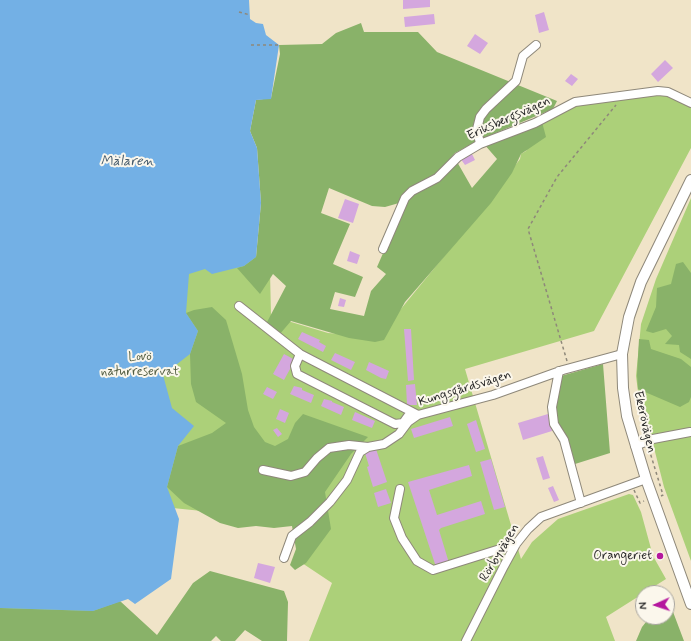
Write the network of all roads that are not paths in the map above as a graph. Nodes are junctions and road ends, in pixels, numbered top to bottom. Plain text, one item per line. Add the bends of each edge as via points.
1 (536, 45) dead end
2 (691, 104) edge
3 (480, 144) junction
4 (691, 180) edge
5 (383, 249) dead end
6 (239, 306) dead end
7 (300, 354) junction
8 (622, 354) junction
9 (559, 371) junction
10 (414, 414) junction
11 (690, 432) edge
12 (635, 446) junction
13 (368, 447) junction
14 (263, 470) dead end
15 (646, 479) junction
16 (400, 489) dead end
17 (582, 503) junction
18 (516, 544) junction
19 (284, 558) dead end
20 (691, 604) edge
21 (466, 641) edge

1 - 3 street via 523,56 516,81 480,117 477,129
2 - 3 street, Eriksbergsvägen via 668,92 658,91 575,102 535,123
3 - 5 street, Eriksbergsvägen via 458,157 437,178 412,191 405,198
4 - 8 main road, Ekerövägen via 641,282 629,317
6 - 7 street
7 - 10 street
7 - 10 street via 295,366 297,374 395,424
8 - 9 street, Kungsgårdsvägen
8 - 12 main road, Ekerövägen via 623,388
9 - 10 street, Kungsgårdsvägen via 493,395
9 - 17 street via 552,407 554,424 564,440
10 - 13 street, Kungsgårdsvägen via 399,434 384,444
11 - 12 street
12 - 15 main road, Ekerövägen
13 - 14 street via 350,444 329,448 305,472 291,476
13 - 19 street via 360,452 347,480 330,502 292,536
15 - 17 street, Rörbyvägen
15 - 20 main road, Ekerövägen
16 - 18 street via 394,518 402,538 417,561 433,570
17 - 18 street, Rörbyvägen via 541,517
18 - 21 street, Rörbyvägen

